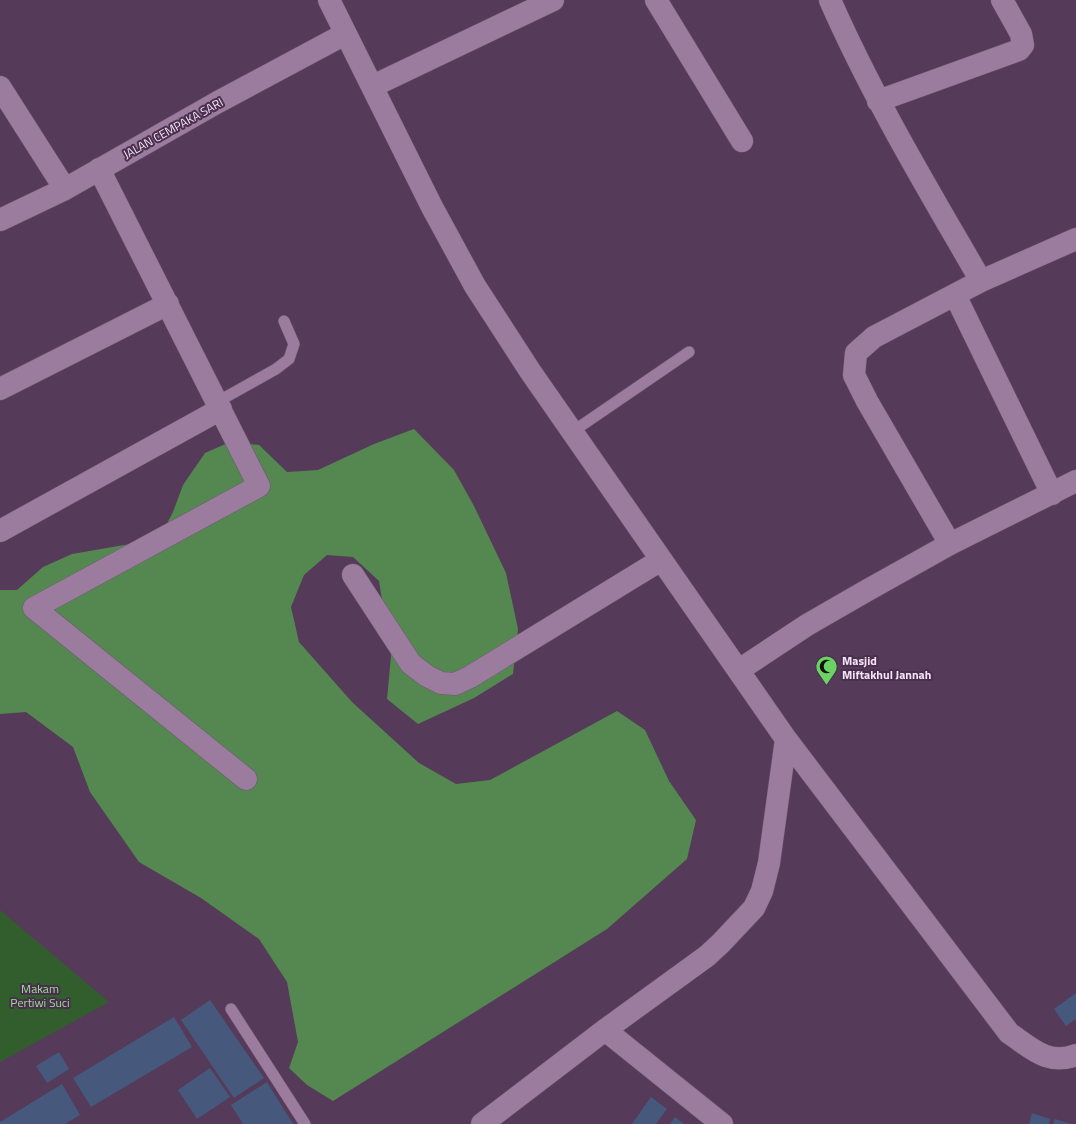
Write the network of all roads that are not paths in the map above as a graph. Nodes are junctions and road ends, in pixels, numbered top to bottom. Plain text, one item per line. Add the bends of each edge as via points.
1 (329, 0) edge
2 (553, 0) edge
3 (656, 0) edge
4 (830, 0) edge
5 (1002, 0) edge
6 (345, 34) junction
7 (373, 86) junction
8 (0, 87) edge
9 (878, 101) junction
10 (742, 141) dead end
11 (99, 169) junction
12 (65, 189) junction
13 (0, 220) edge
14 (1076, 239) edge
15 (981, 281) junction
16 (955, 295) junction
17 (168, 304) junction
18 (284, 321) dead end
19 (690, 352) dead end
20 (0, 389) edge
21 (219, 406) junction
22 (572, 432) junction
23 (1068, 489) edge
24 (0, 531) edge
25 (950, 544) junction
26 (661, 560) junction
27 (353, 575) dead end
28 (739, 670) junction
29 (786, 739) junction
30 (246, 779) dead end
31 (231, 1009) dead end
32 (605, 1030) junction
33 (1076, 1055) edge
34 (305, 1124) edge
35 (482, 1124) edge
36 (722, 1124) edge

1 - 6 street
2 - 7 street
3 - 10 street
4 - 9 street
5 - 9 street via 1021,34 1022,45 1019,50
6 - 7 street
6 - 11 street, JALAN CEMPAKA SARI
7 - 22 street via 432,207 475,286
8 - 12 street
9 - 15 street
11 - 12 street, JALAN CEMPAKA SARI
11 - 17 street
12 - 13 street, JALAN CEMPAKA SARI
14 - 15 street
15 - 16 street
16 - 23 street
16 - 25 street via 874,337 856,353 854,375
17 - 20 street
17 - 21 street
18 - 21 lane via 294,344 289,359
19 - 22 lane
21 - 24 street
21 - 30 street via 259,486 34,608
22 - 26 street
23 - 25 street
25 - 28 street via 807,625
26 - 27 street via 470,678 455,684 441,683 426,676 411,664
26 - 28 street
28 - 29 street
29 - 32 street via 769,863 762,891 754,908 707,956
29 - 33 street via 1009,1033 1042,1056 1067,1059
31 - 34 lane
32 - 35 street
32 - 36 street

